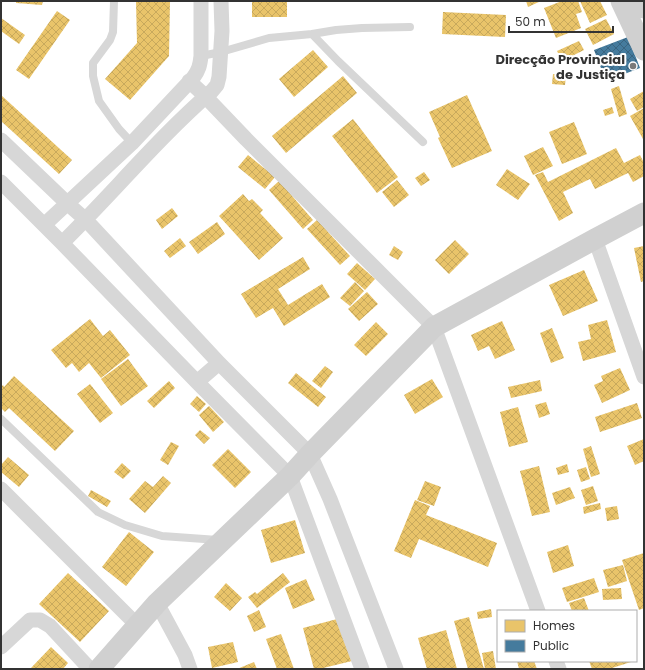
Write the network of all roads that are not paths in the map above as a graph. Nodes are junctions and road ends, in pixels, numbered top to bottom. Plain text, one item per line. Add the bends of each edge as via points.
1 (114, 1) edge
2 (200, 1) edge
3 (222, 1) edge
4 (621, 1) edge
5 (641, 1) edge
6 (644, 8) edge
7 (410, 27) dead end
8 (312, 34) junction
9 (644, 50) edge
10 (221, 52) junction
11 (201, 56) junction
12 (189, 81) junction
13 (205, 97) junction
14 (1, 140) edge
15 (423, 142) dead end
16 (132, 143) junction
17 (1, 182) edge
18 (68, 204) junction
19 (644, 213) edge
20 (86, 220) junction
21 (44, 225) junction
22 (595, 239) junction
23 (62, 243) junction
24 (434, 327) junction
25 (219, 363) junction
26 (644, 377) edge
27 (197, 382) junction
28 (1, 419) edge
29 (310, 454) junction
30 (290, 476) junction
31 (1, 489) edge
32 (222, 541) junction
33 (157, 603) junction
34 (538, 610) edge
35 (137, 625) junction
36 (1, 647) edge
37 (90, 669) edge
38 (99, 669) edge
39 (190, 669) edge
40 (362, 669) edge
41 (396, 669) edge

1 - 16 lane via 113,32 93,62 93,76 99,101
2 - 11 street
3 - 10 street
4 - 9 street
5 - 6 street
7 - 8 lane via 362,28
8 - 10 lane via 269,38
8 - 15 lane
10 - 11 lane
10 - 13 street via 217,85
11 - 12 street via 198,71
12 - 13 street
12 - 16 street
13 - 20 street
13 - 24 street
14 - 18 street
16 - 18 street
17 - 21 street
18 - 20 street
18 - 21 street
19 - 22 street
20 - 23 street
20 - 25 street
21 - 23 street
22 - 24 street
22 - 26 street
23 - 27 street
24 - 29 street
24 - 34 street
25 - 27 street
25 - 29 street
27 - 30 street
28 - 32 lane via 98,512 126,525 162,536
29 - 30 street
29 - 41 street
30 - 32 street
30 - 40 street
31 - 35 street
32 - 33 street
33 - 35 street
33 - 39 street
35 - 38 street
36 - 37 street via 30,620 40,620 50,626

